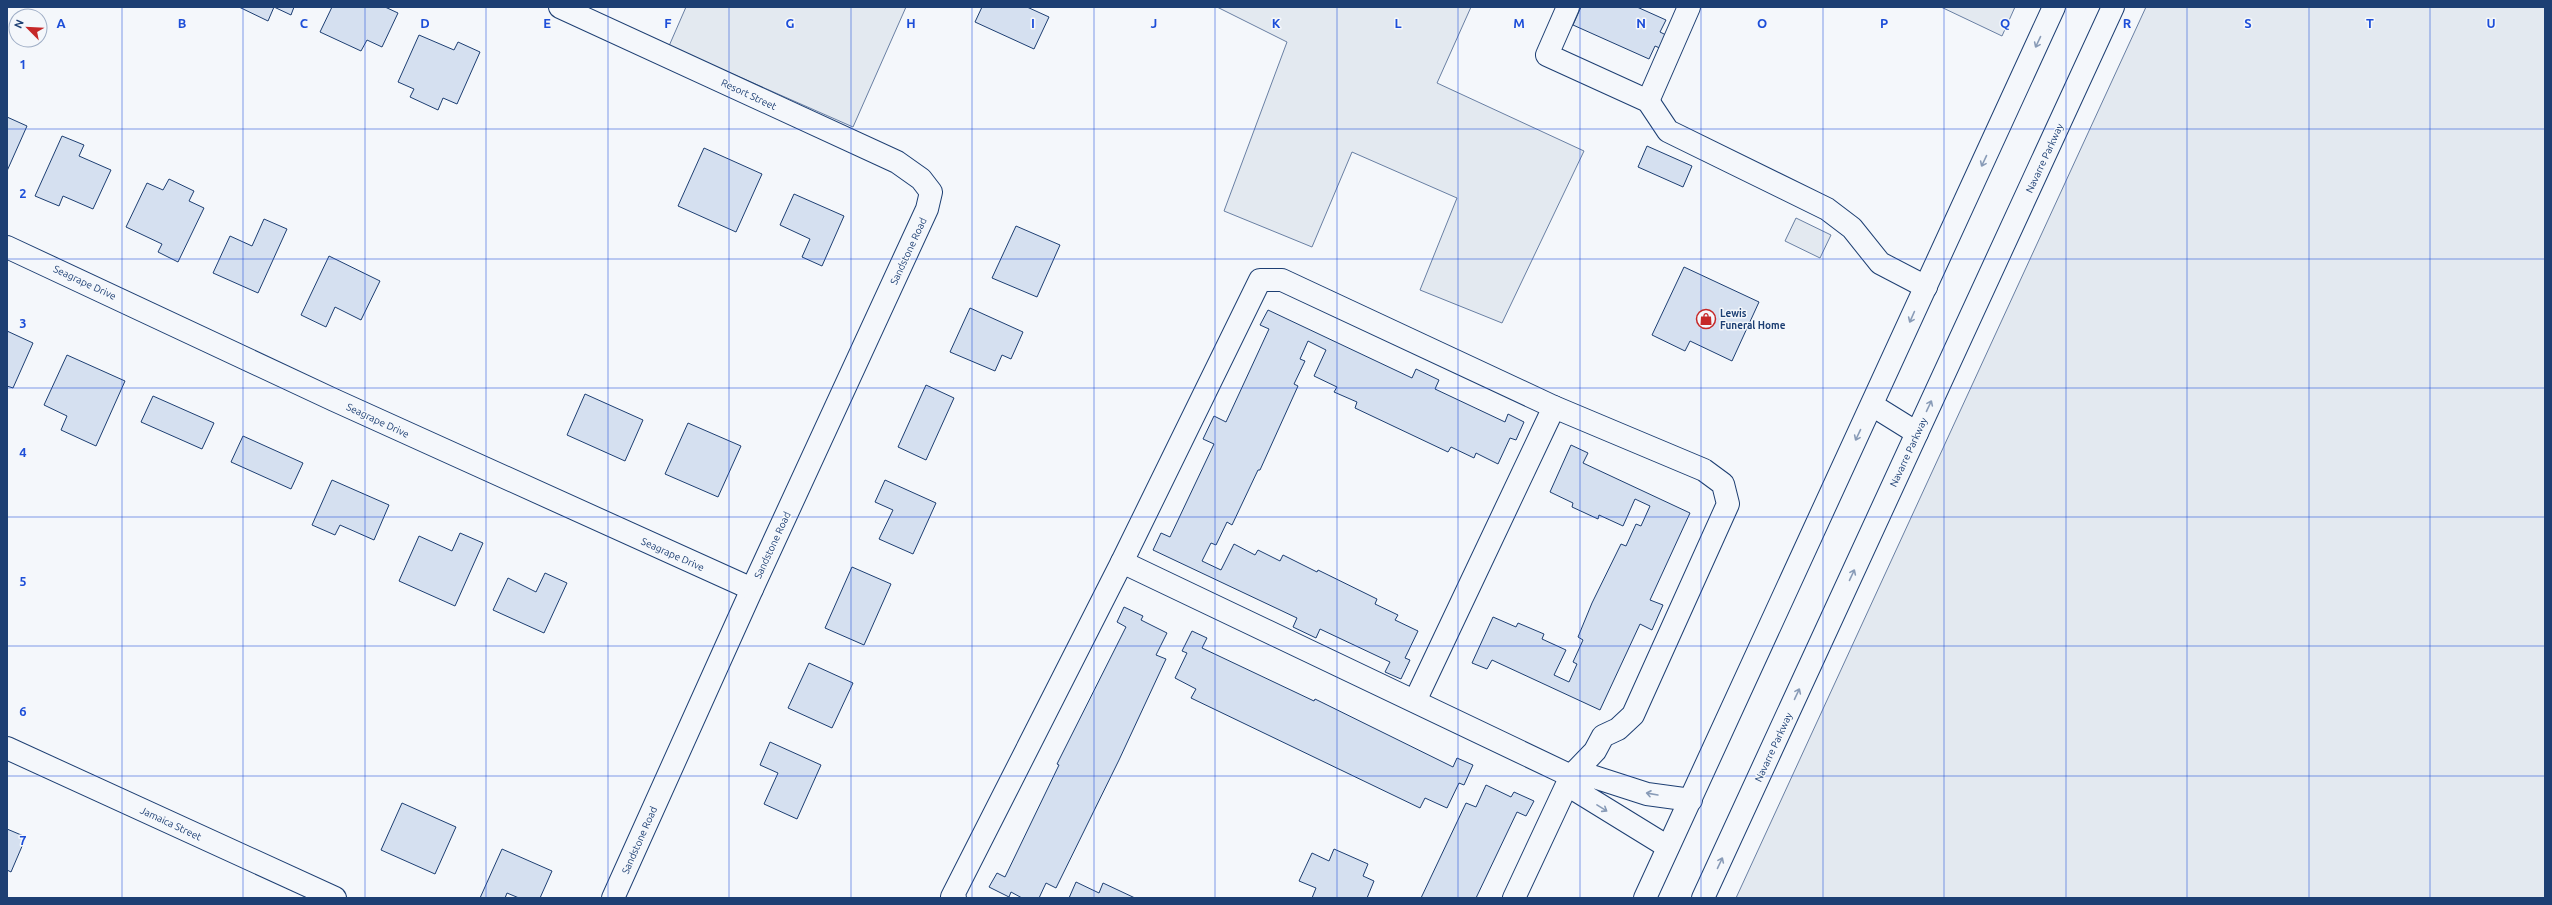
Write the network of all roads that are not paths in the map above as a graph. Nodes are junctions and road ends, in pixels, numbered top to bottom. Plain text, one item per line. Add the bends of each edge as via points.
1 (560, 7) edge
2 (1568, 7) edge
3 (1689, 7) edge
4 (2054, 7) edge
5 (2113, 7) edge
6 (1648, 101) junction
7 (931, 192) joint
8 (7, 246) edge
9 (1926, 287) junction
10 (1872, 405) junction
11 (1554, 407) junction
12 (1917, 433) junction
13 (1122, 562) junction
14 (752, 589) junction
15 (1415, 702) junction
16 (7, 748) edge
17 (1571, 776) junction
18 (1691, 800) junction
19 (1668, 847) junction
20 (335, 898) edge
21 (613, 898) edge
22 (953, 898) edge
23 (1514, 898) edge
24 (1645, 898) edge
25 (1703, 898) edge

1 - 7 main road, Resort Street via 897,162 922,179
2 - 6 main road via 1547,55
3 - 6 main road
4 -> 9 main road
12 -> 5 main road, Navarre Parkway
6 - 9 main road via 1668,131 1827,209 1852,228 1880,263
7 - 14 main road, Sandstone Road via 927,209
8 - 14 main road, Seagrape Drive via 342,403
9 -> 10 main road
10 - 12 main road
10 -> 18 main road
11 - 13 main road via 1282,280 1260,280
11 - 15 main road
11 - 17 main road via 1704,470 1723,484 1728,504 1633,715 1618,729 1603,736 1595,751
25 -> 12 main road, Navarre Parkway
13 - 15 main road
13 - 22 main road
14 - 21 main road, Sandstone Road
15 - 17 main road
16 - 20 main road, Jamaica Street
18 -> 17 main road via 1647,794 1585,774
17 -> 19 main road via 1577,791
17 - 23 main road
18 - 19 main road
19 - 24 main road

